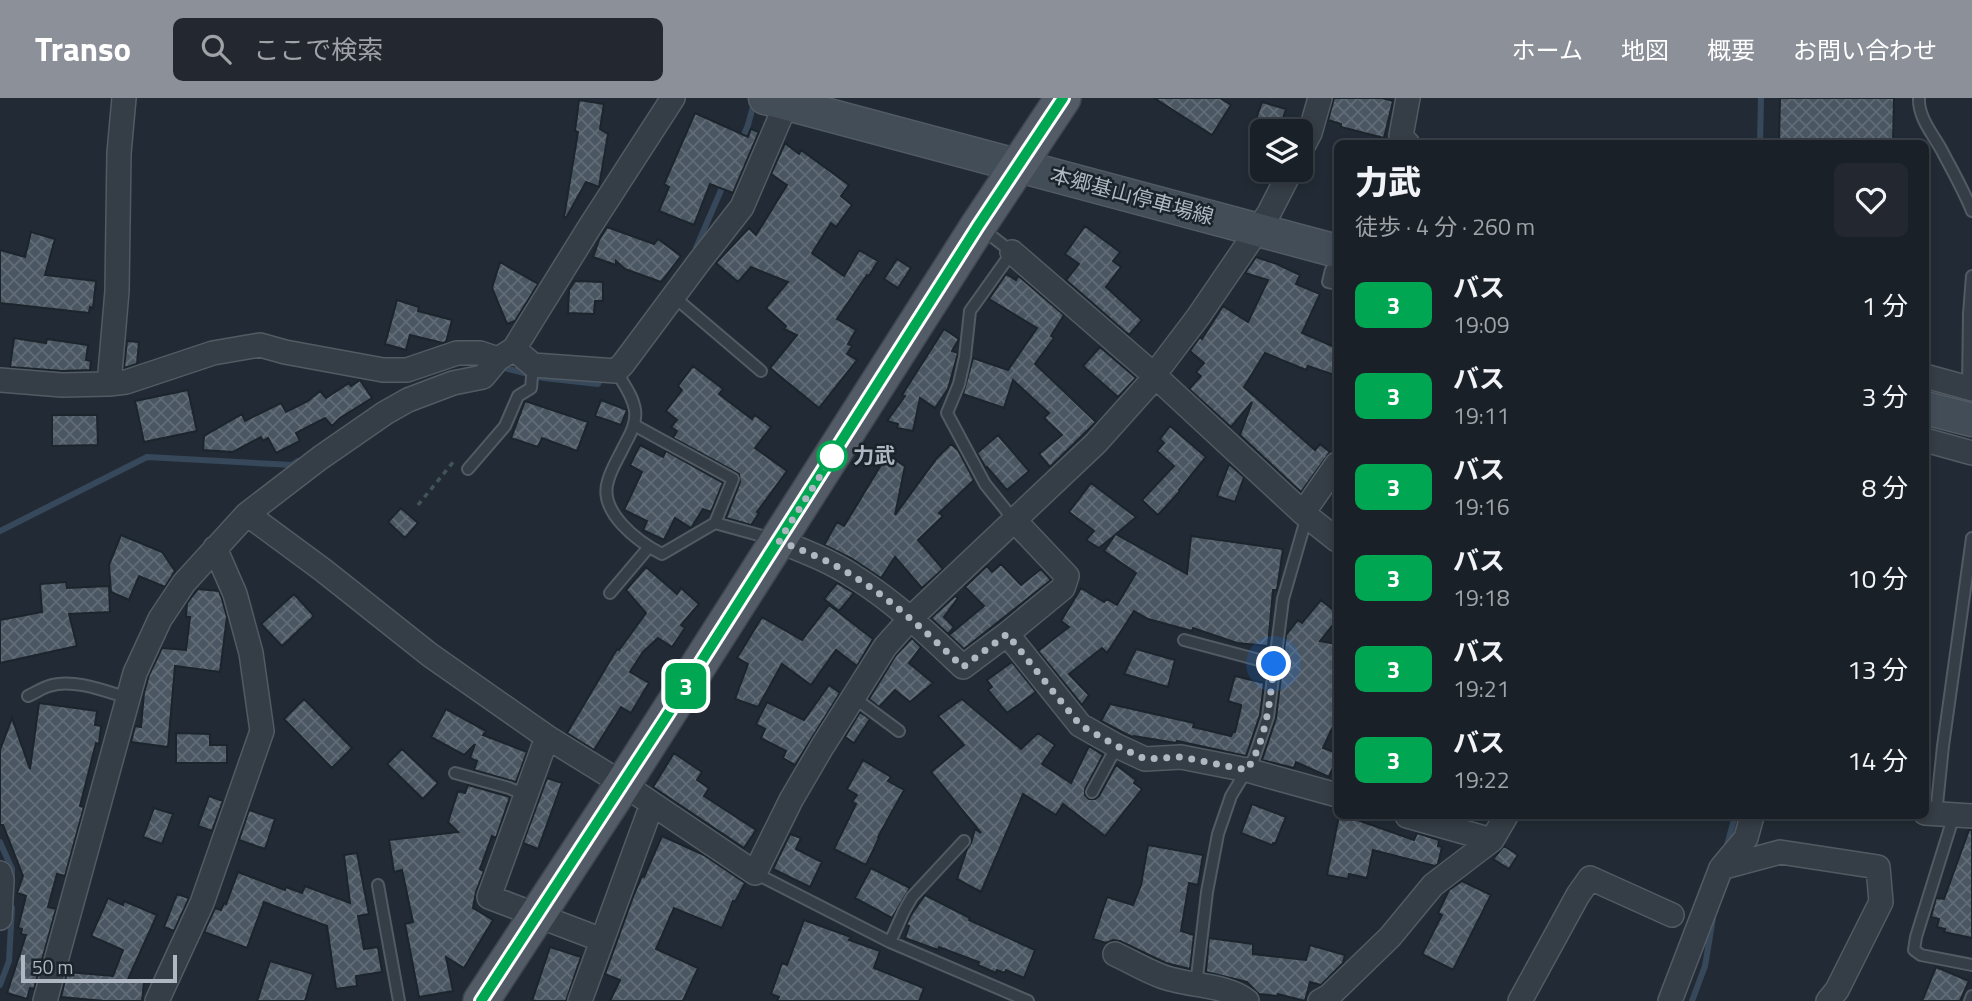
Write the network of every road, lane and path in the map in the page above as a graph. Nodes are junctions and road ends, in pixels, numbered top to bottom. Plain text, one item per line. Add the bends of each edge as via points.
1 (124, 98) edge
2 (673, 98) edge
3 (1063, 98) edge
4 (1320, 98) edge
5 (1408, 98) edge
6 (1919, 98) edge
7 (775, 101) edge
8 (1313, 123) edge
9 (1404, 140) edge
10 (1018, 166) junction
11 (1285, 182) edge
12 (1972, 211) edge
13 (978, 226) junction
14 (1258, 230) junction
15 (1012, 252) junction
16 (1334, 260) edge
17 (1972, 276) edge
18 (1334, 283) edge
19 (673, 296) junction
20 (506, 354) junction
21 (533, 365) junction
22 (616, 371) junction
23 (761, 371) dead end
24 (1155, 375) junction
25 (1929, 379) edge
26 (0, 380) edge
27 (109, 384) junction
28 (1959, 404) edge
29 (635, 425) junction
30 (1929, 441) edge
31 (1972, 453) edge
32 (1334, 469) edge
33 (468, 470) dead end
34 (247, 514) junction
35 (1305, 514) junction
36 (1014, 520) junction
37 (715, 523) junction
38 (1334, 538) edge
39 (1972, 538) edge
40 (779, 541) junction
41 (649, 547) junction
42 (215, 548) junction
43 (1965, 587) junction
44 (610, 593) dead end
45 (1972, 601) edge
46 (911, 618) junction
47 (1007, 634) junction
48 (1184, 640) dead end
49 (1274, 664) junction
50 (28, 696) dead end
51 (853, 697) junction
52 (128, 698) junction
53 (899, 730) dead end
54 (547, 737) junction
55 (1117, 746) junction
56 (1247, 770) junction
57 (456, 773) dead end
58 (623, 783) junction
59 (1092, 792) dead end
60 (1334, 794) edge
61 (526, 795) junction
62 (652, 804) junction
63 (1947, 814) edge
64 (1418, 819) edge
65 (1504, 819) edge
66 (1751, 819) edge
67 (1492, 840) junction
68 (964, 842) dead end
69 (1721, 868) junction
70 (0, 873) edge
71 (755, 873) junction
72 (378, 885) dead end
73 (536, 915) junction
74 (1672, 915) dead end
75 (0, 918) edge
76 (602, 940) junction
77 (890, 942) junction
78 (1115, 954) dead end
79 (1972, 965) edge
80 (1196, 985) junction
81 (46, 1001) edge
82 (157, 1001) edge
83 (399, 1001) edge
84 (481, 1001) edge
85 (580, 1001) edge
86 (1028, 1001) edge
87 (1247, 1001) edge
88 (1320, 1001) edge
89 (1520, 1001) edge
90 (1670, 1001) edge
91 (1828, 1001) edge

1 - 27 street
2 - 20 street
3 - 10 main road
4 - 8 street
5 - 9 street via 1401,136
6 - 12 lane via 1924,121
7 - 10 main road, 本郷基山停車場線
7 - 19 street via 742,207
10 - 13 main road
10 - 14 main road, 本郷基山停車場線
11 - 14 street
13 - 15 lane
13 - 40 main road
14 - 16 main road, 本郷基山停車場線
14 - 24 street
15 - 24 street
15 - 36 lane via 970,311 959,384 947,414 985,484
16 - 18 lane via 1328,282
17 - 28 lane
19 - 22 street
19 - 23 lane
20 - 21 street
20 - 27 street via 457,353 407,370 383,370 260,345 213,353
20 - 34 street via 483,377 453,383 385,413
21 - 22 street
21 - 33 lane via 531,388 518,396 505,426
22 - 29 lane via 635,410
24 - 35 street
24 - 36 street via 1096,443
25 - 28 street
26 - 27 street
29 - 37 lane via 733,479
29 - 41 lane via 607,482 607,503 618,520
30 - 31 street
32 - 35 street
34 - 42 street
34 - 54 street via 430,655
35 - 38 street
35 - 49 lane via 1283,599
36 - 46 street
36 - 47 street via 1066,576 1063,588
37 - 40 lane
37 - 41 lane via 662,554
39 - 43 lane
40 - 46 street via 854,576
40 - 58 main road
41 - 44 lane
42 - 52 street via 160,619
42 - 82 street via 235,594 251,653 261,731 202,903
43 - 45 lane
43 - 63 lane
46 - 47 street via 963,667
46 - 51 street via 885,647
47 - 55 street via 1080,725
48 - 49 lane
49 - 56 lane via 1268,717
50 - 52 lane via 62,683
51 - 53 lane
51 - 71 street via 791,800
52 - 81 street
54 - 58 street
54 - 61 street
55 - 56 street via 1145,759 1181,757
55 - 59 lane
56 - 60 street
56 - 80 lane via 1231,796 1219,834
57 - 61 lane
58 - 62 street
58 - 73 main road
61 - 73 street via 489,897
62 - 71 street
62 - 76 street
63 - 79 lane via 1914,950 1921,956
64 - 67 street
65 - 67 street
66 - 69 street via 1746,838
67 - 88 street via 1433,885 1390,937
68 - 77 lane via 912,897
69 - 90 street
69 - 91 street via 1780,852 1878,867 1881,902
70 - 75 street
71 - 77 lane
72 - 83 lane
73 - 76 street
73 - 84 main road
74 - 89 street via 1590,878
76 - 85 street
77 - 86 lane
78 - 80 street via 1162,977
80 - 87 street

